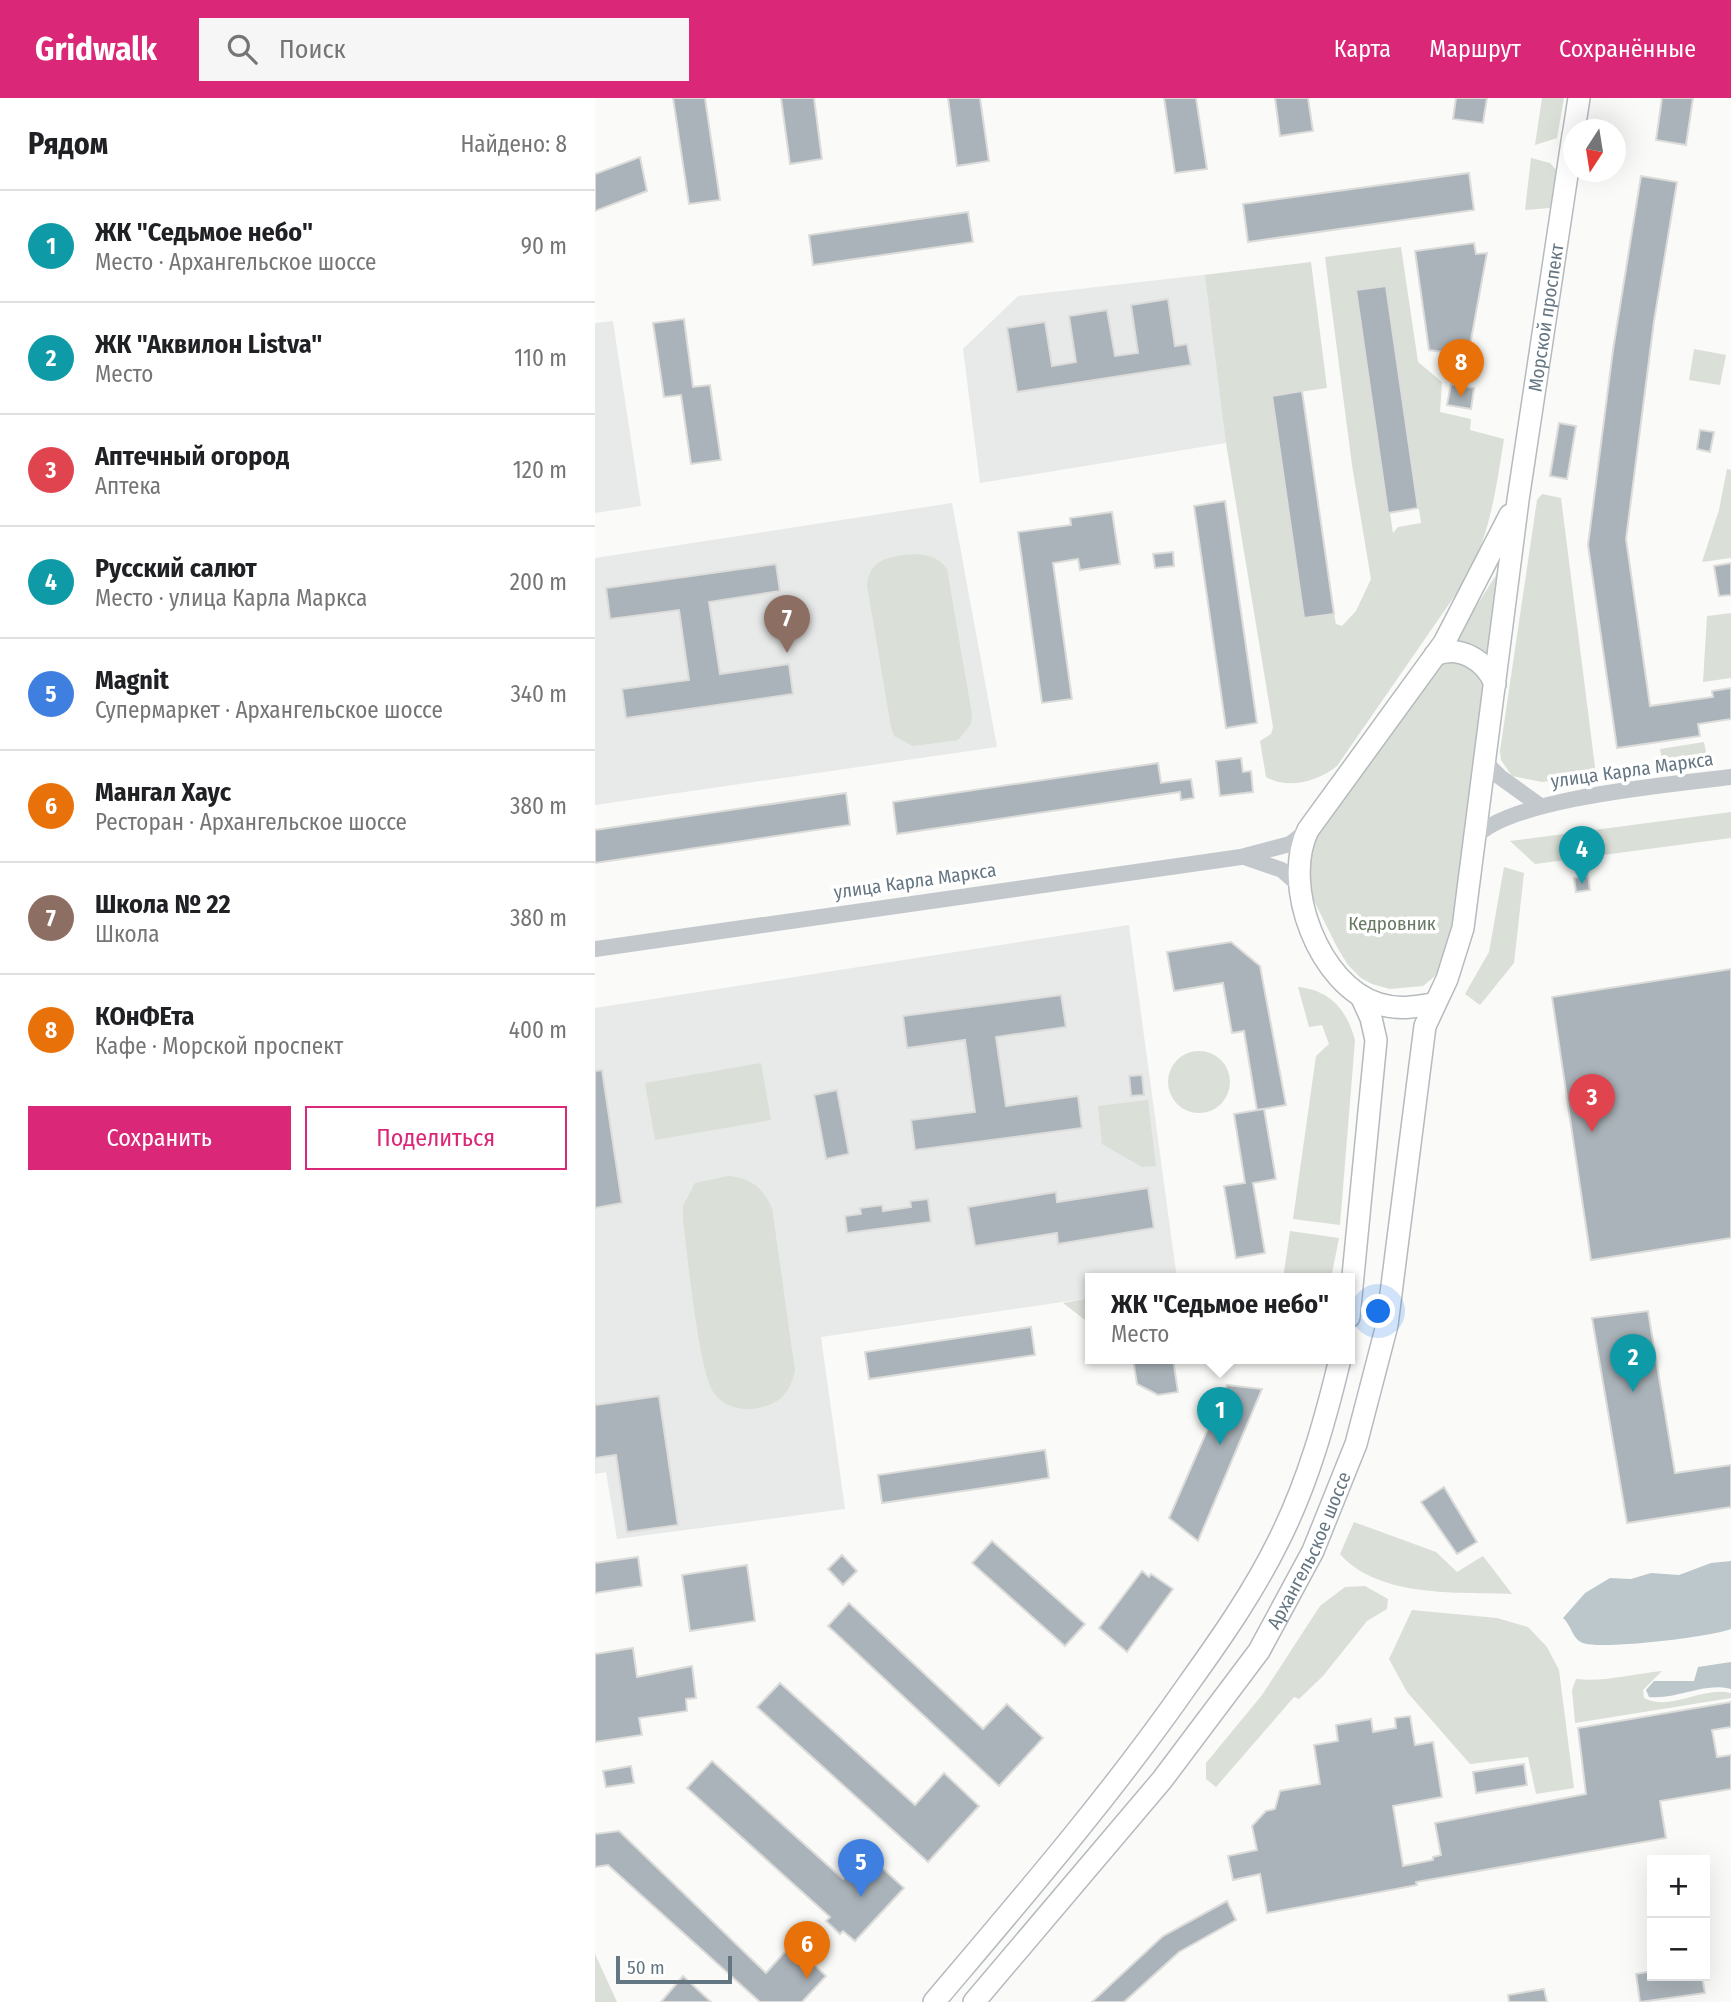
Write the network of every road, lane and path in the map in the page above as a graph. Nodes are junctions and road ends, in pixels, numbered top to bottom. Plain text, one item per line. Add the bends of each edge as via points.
1 (1579, 98) edge
2 (1576, 119) edge
3 (1566, 182) edge
4 (1518, 500) junction
5 (1435, 656) junction
6 (1495, 684) junction
7 (1486, 763) junction
8 (1731, 777) edge
9 (1539, 805) junction
10 (1308, 830) junction
11 (1474, 839) junction
12 (1241, 857) junction
13 (1299, 886) junction
14 (595, 949) edge
15 (1361, 996) junction
16 (1433, 1004) junction
17 (1353, 1273) edge
18 (1338, 1364) edge
19 (934, 2002) edge
20 (974, 2002) edge

1 - 2 main road
3 - 4 main road, Морской проспект
4 - 5 main road
4 - 6 main road, Морской проспект
5 - 6 main road via 1450,651 1469,657 1486,667
5 - 10 main road
6 - 7 main road, Морской проспект
7 - 9 street
7 - 11 main road, Архангельское шоссе
8 - 9 street, улица Карла Маркса
9 - 11 street, улица Карла Маркса via 1489,824
10 - 12 street, улица Карла Маркса via 1290,844
10 - 13 main road via 1297,863
11 - 16 main road, Архангельское шоссе via 1463,928 1447,979
12 - 13 street via 1273,865
12 - 14 street, улица Карла Маркса
13 - 15 main road via 1317,943 1338,976
15 - 16 main road via 1393,1007
15 - 17 main road via 1376,1040
16 - 20 main road, Архангельское шоссе via 1425,1026 1387,1325 1356,1444 1313,1551 1259,1651 1162,1780
18 - 19 main road, Архангельское шоссе via 1323,1431 1301,1490 1241,1610 1137,1758

